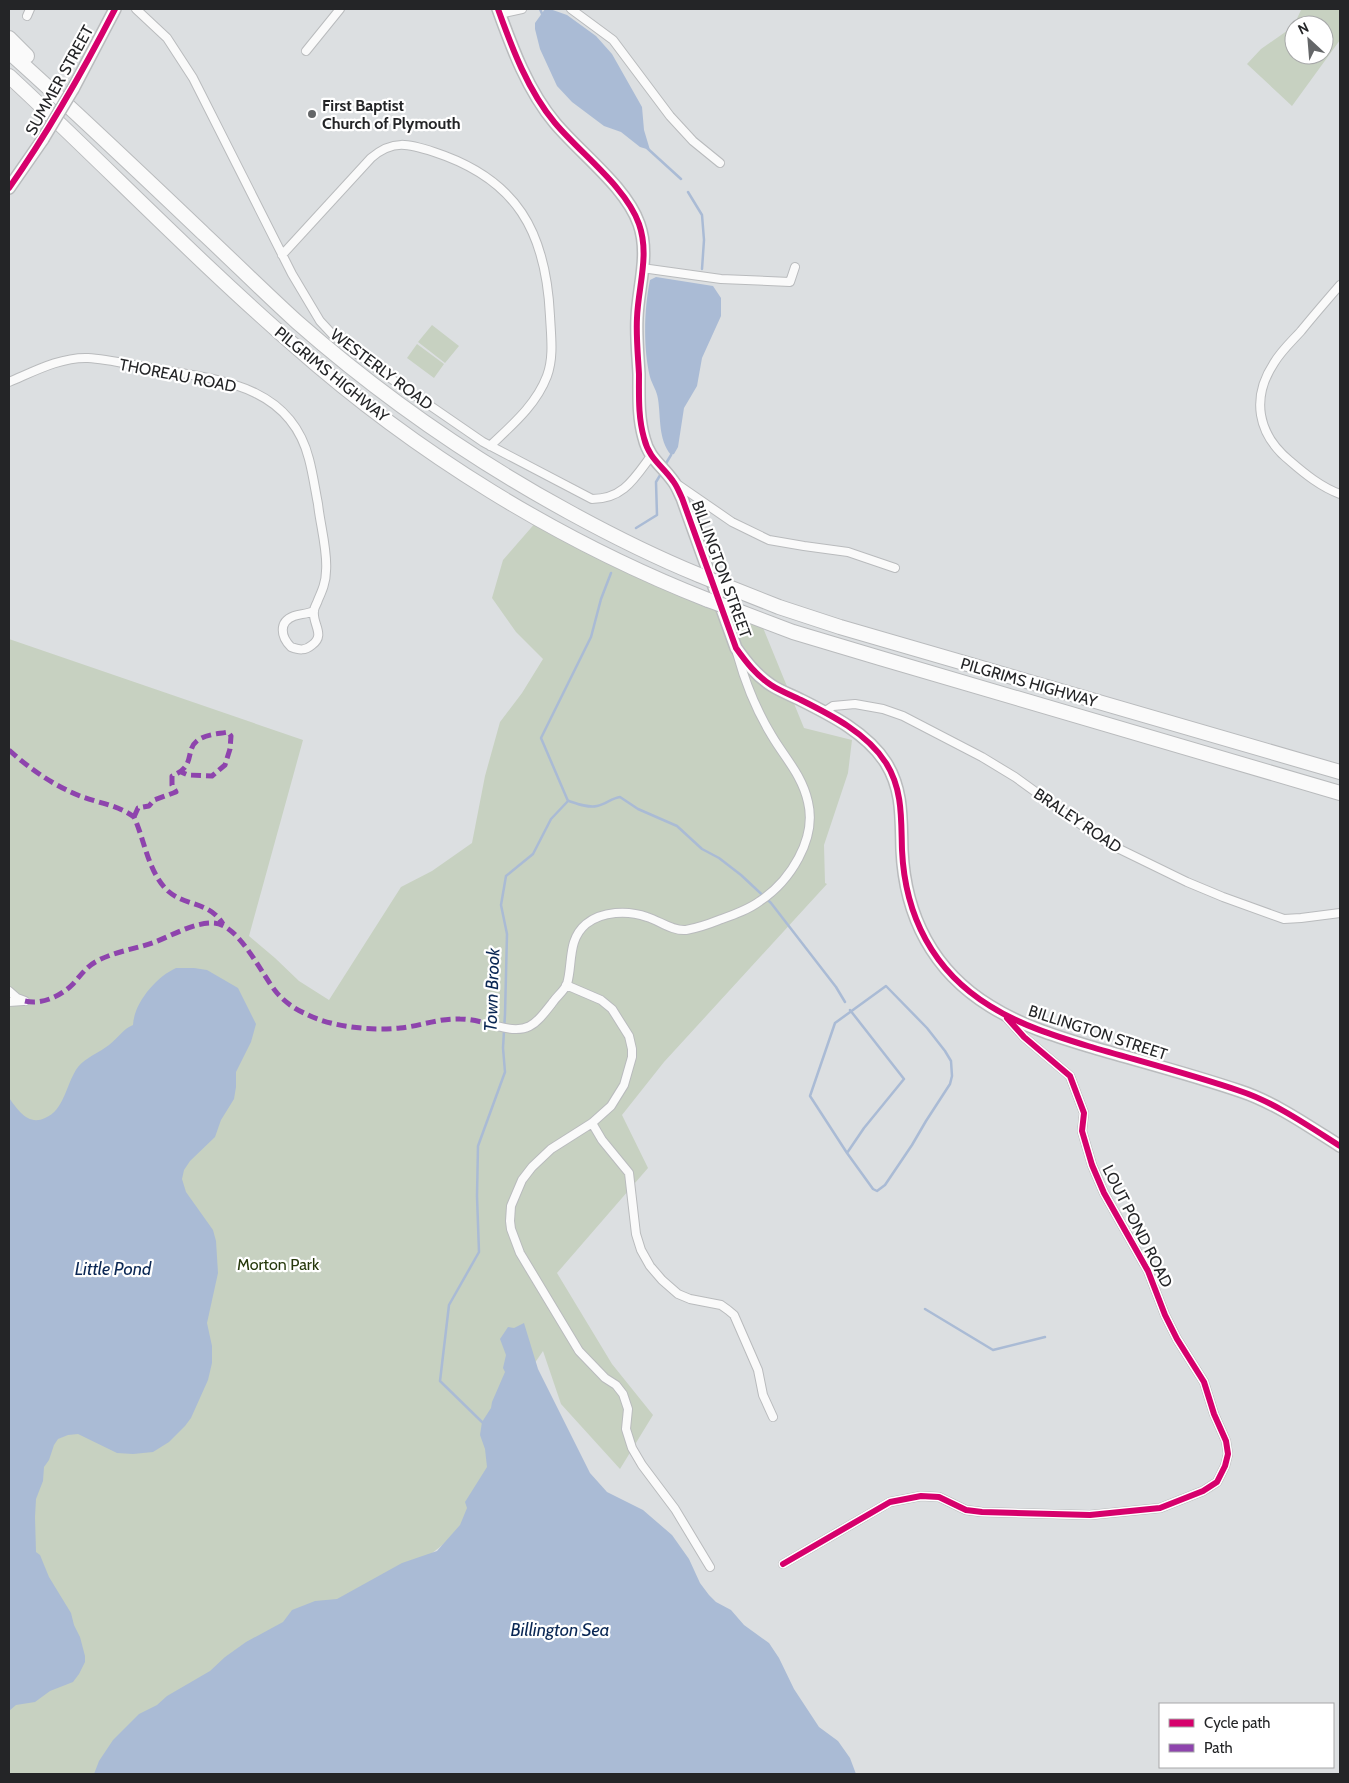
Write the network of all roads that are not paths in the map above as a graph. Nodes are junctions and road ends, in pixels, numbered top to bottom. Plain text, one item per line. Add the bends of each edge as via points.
1 (114, 9) edge
2 (136, 9) edge
3 (340, 9) edge
4 (522, 9) edge
5 (571, 9) edge
6 (499, 11) edge
7 (9, 38) edge
8 (306, 51) dead end
9 (9, 52) edge
10 (9, 76) edge
11 (51, 89) junction
12 (720, 163) dead end
13 (9, 188) edge
14 (282, 255) junction
15 (642, 268) junction
16 (795, 268) dead end
17 (1340, 285) edge
18 (9, 382) edge
19 (490, 446) junction
20 (653, 459) junction
21 (671, 478) junction
22 (1340, 494) edge
23 (895, 568) dead end
24 (314, 612) junction
25 (736, 648) junction
26 (824, 712) junction
27 (1340, 772) edge
28 (1340, 793) edge
29 (1340, 913) edge
30 (566, 985) junction
31 (9, 991) edge
32 (9, 1002) edge
33 (1003, 1014) junction
34 (497, 1026) dead end
35 (592, 1123) junction
36 (1340, 1146) edge
37 (773, 1417) dead end
38 (783, 1564) dead end
39 (710, 1567) dead end

1 - 13 street, SUMMER STREET, bridge via 73,89
2 - 14 street, WESTERLY ROAD via 167,38 194,78
3 - 8 street
4 - 6 street
5 - 12 street via 613,40 670,116
6 - 15 street, BILLINGTON STREET via 519,61 545,110 630,205 644,246
7 - 11 highway via 28,57
9 - 11 highway, PILGRIMS HIGHWAY
10 - 28 highway, PILGRIMS HIGHWAY, bridge via 295,347 358,399 504,499 671,585 793,632
11 - 27 highway, PILGRIMS HIGHWAY, bridge via 297,322 362,375 502,474 600,529 778,607
14 - 19 street, WESTERLY ROAD via 320,321 333,335
14 - 19 street via 371,158 390,146 408,144 459,161 508,195 529,223 542,255 550,303 552,354 547,376 538,394 524,414
15 - 16 street via 721,279 790,282
15 - 20 street, BILLINGTON STREET via 636,318 640,416 644,441
17 - 22 street via 1275,361 1266,377 1260,408 1264,428 1276,448 1321,485
18 - 24 street, THOREAU ROAD via 62,361 87,358 202,376 254,391 273,403 298,432 309,458 316,490 326,571 324,587
19 - 20 street, WESTERLY ROAD via 592,499 604,499 615,494
20 - 21 street, BILLINGTON STREET
21 - 23 street via 732,522 770,540 848,552
21 - 25 street, BILLINGTON STREET via 690,518
24 - 24 street via 319,637 316,642 302,650 291,647 283,636 285,622 294,616
25 - 26 street, BILLINGTON STREET via 749,666 771,685
25 - 30 street via 766,726 799,774 805,789 811,814 810,831 803,849 769,895 727,917 687,930 676,930 639,914 599,916 585,924 575,939
26 - 29 street, BRALEY ROAD via 833,706 855,704 903,716 1014,777 1104,842 1223,897 1284,918
26 - 33 street, BILLINGTON STREET via 873,747 891,773 901,806 908,893 922,935 957,980
30 - 34 street via 539,1020 525,1029 509,1030
30 - 35 street via 601,1000 612,1009 632,1046 632,1057 620,1092 611,1106
31 - 32 street via 25,1000
33 - 36 street, BILLINGTON STREET via 1062,1038 1259,1098
33 - 38 street, LOUT POND ROAD via 1024,1038 1070,1076 1084,1113 1082,1131 1092,1165 1104,1194 1148,1271 1165,1316 1204,1382 1226,1441 1226,1466 1218,1482 1160,1508 1090,1515 982,1512 966,1510 939,1497 921,1496 890,1502
35 - 37 street via 629,1173 636,1234 647,1262 678,1294 721,1305 734,1315 758,1370 763,1396
35 - 39 street via 551,1149 522,1180 509,1212 513,1237 579,1351 623,1394 628,1409 626,1428 632,1448 675,1509

